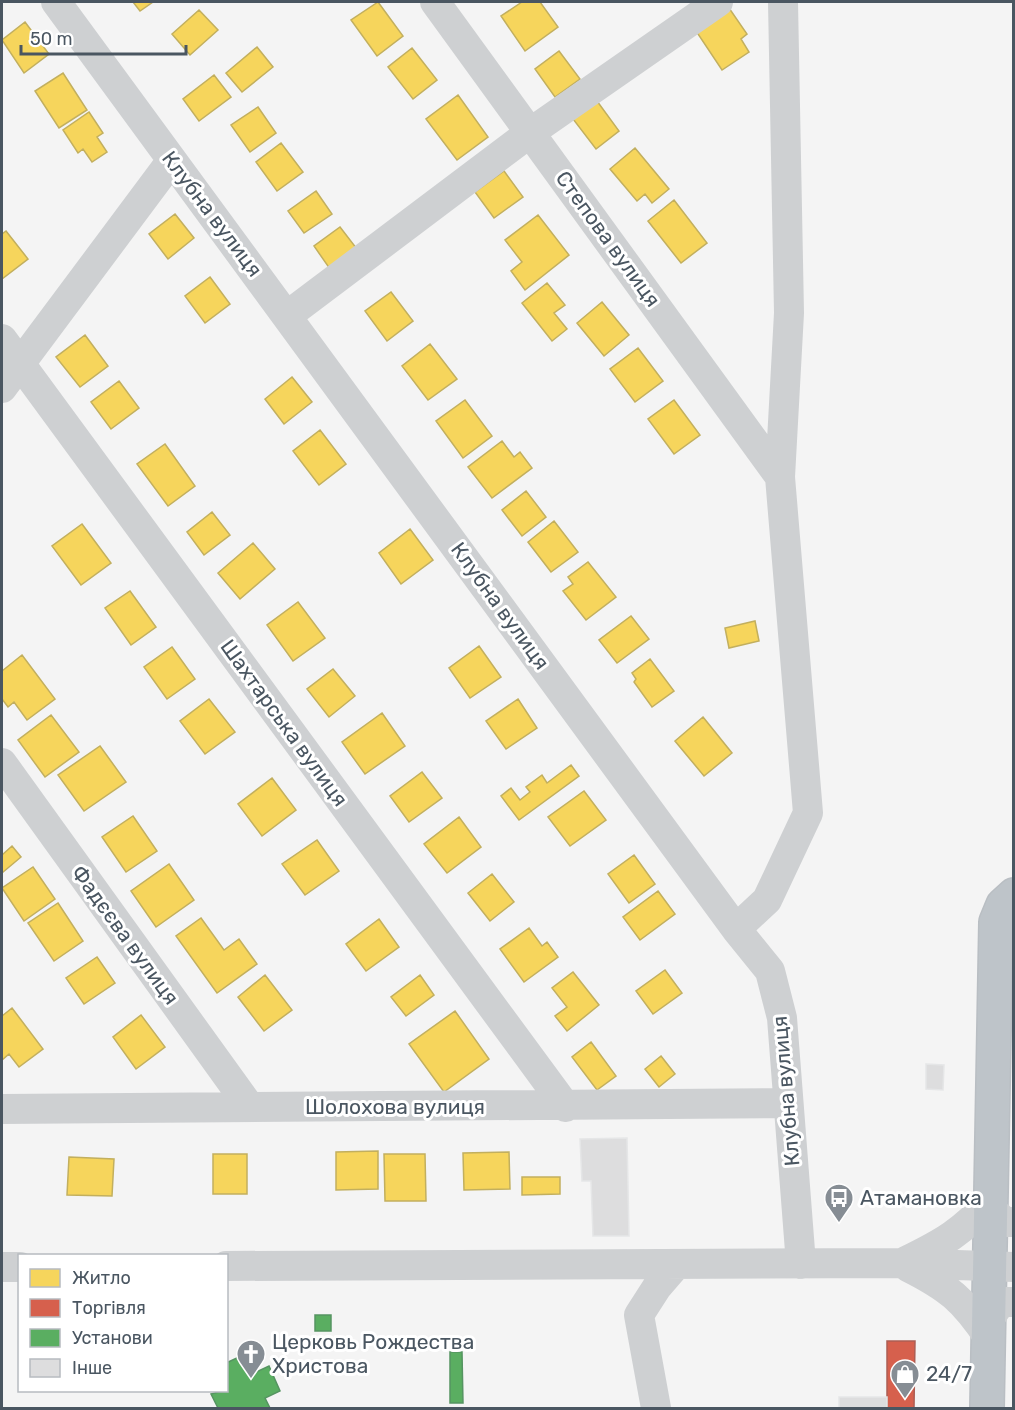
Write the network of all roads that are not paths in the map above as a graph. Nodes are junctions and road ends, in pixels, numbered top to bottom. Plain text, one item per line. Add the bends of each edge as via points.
1 (56, 2) edge
2 (435, 2) edge
3 (718, 2) edge
4 (783, 2) edge
5 (531, 132) junction
6 (172, 160) junction
7 (288, 315) junction
8 (10, 351) edge
9 (2, 388) edge
10 (780, 477) junction
11 (2, 763) edge
12 (1014, 895) edge
13 (736, 929) junction
14 (788, 1103) junction
15 (249, 1106) junction
16 (566, 1107) junction
17 (2, 1109) edge
18 (999, 1210) edge
19 (900, 1263) junction
20 (801, 1264) junction
21 (676, 1265) junction
22 (18, 1266) edge
23 (228, 1266) edge
24 (2, 1267) edge
25 (1002, 1267) edge
26 (997, 1320) edge
27 (982, 1400) edge
28 (656, 1408) edge

1 - 6 street, Клубна вулиця
2 - 5 street, Степова вулиця
3 - 5 street
4 - 10 street via 789,313
5 - 7 street
5 - 10 street, Степова вулиця
6 - 7 street, Клубна вулиця
6 - 8 street
7 - 13 street, Клубна вулиця
8 - 9 street
8 - 16 street, Шахтарська вулиця
10 - 13 street via 808,813 767,900
11 - 15 street, Фадєєва вулиця
12 - 18 highway via 1003,906 996,922
13 - 14 street, Клубна вулиця via 770,971 782,1018
14 - 16 street, Шолохова вулиця
14 - 20 street, Клубна вулиця
15 - 16 street, Шолохова вулиця
15 - 17 street, Шолохова вулиця
18 - 19 street via 941,1245
18 - 25 highway
19 - 20 street
19 - 25 street
19 - 26 street via 945,1286 973,1314
20 - 21 street
21 - 23 street
21 - 28 street via 639,1315
22 - 24 street
25 - 26 highway
26 - 27 highway

